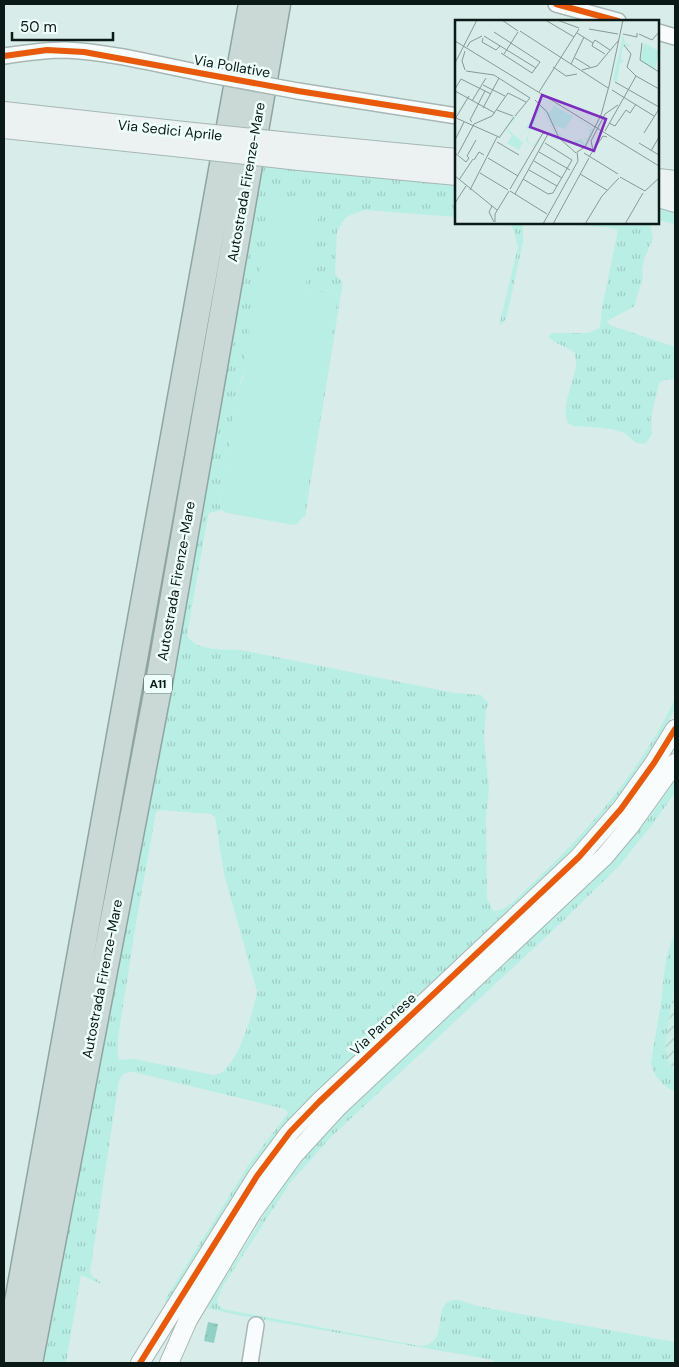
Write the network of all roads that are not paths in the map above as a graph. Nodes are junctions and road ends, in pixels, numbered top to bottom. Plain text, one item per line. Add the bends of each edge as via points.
1 (252, 4) edge
2 (277, 4) edge
3 (556, 4) edge
4 (614, 20) edge
5 (659, 33) edge
6 (675, 37) edge
7 (4, 56) edge
8 (4, 112) edge
9 (455, 116) edge
10 (4, 128) edge
11 (183, 140) junction
12 (300, 152) junction
13 (455, 159) edge
14 (455, 175) edge
15 (659, 179) edge
16 (675, 181) edge
17 (659, 197) edge
18 (675, 202) edge
19 (675, 729) edge
20 (675, 763) edge
21 (256, 1325) dead end
22 (7, 1363) edge
23 (29, 1363) edge
24 (140, 1363) edge
25 (169, 1363) edge
26 (250, 1363) edge

1 - 22 highway, Autostrada Firenze-Mare / A11
2 - 23 highway, Autostrada Firenze-Mare / A11 via 156,694
3 - 4 street
5 - 6 street
7 - 9 street, Via Pollative, bridge via 47,50 84,52
8 - 11 main road, Via Sedici Aprile
10 - 11 main road, Via Sedici Aprile
11 - 12 main road, Via Sedici Aprile, bridge
12 - 13 main road, Via Sedici Aprile
12 - 14 main road, Via Sedici Aprile
15 - 16 main road
17 - 18 main road
19 - 24 street, Via Paronese via 621,809 584,851 290,1132 240,1201
20 - 25 street via 604,858 338,1107 294,1155 252,1213 188,1320
21 - 26 street

